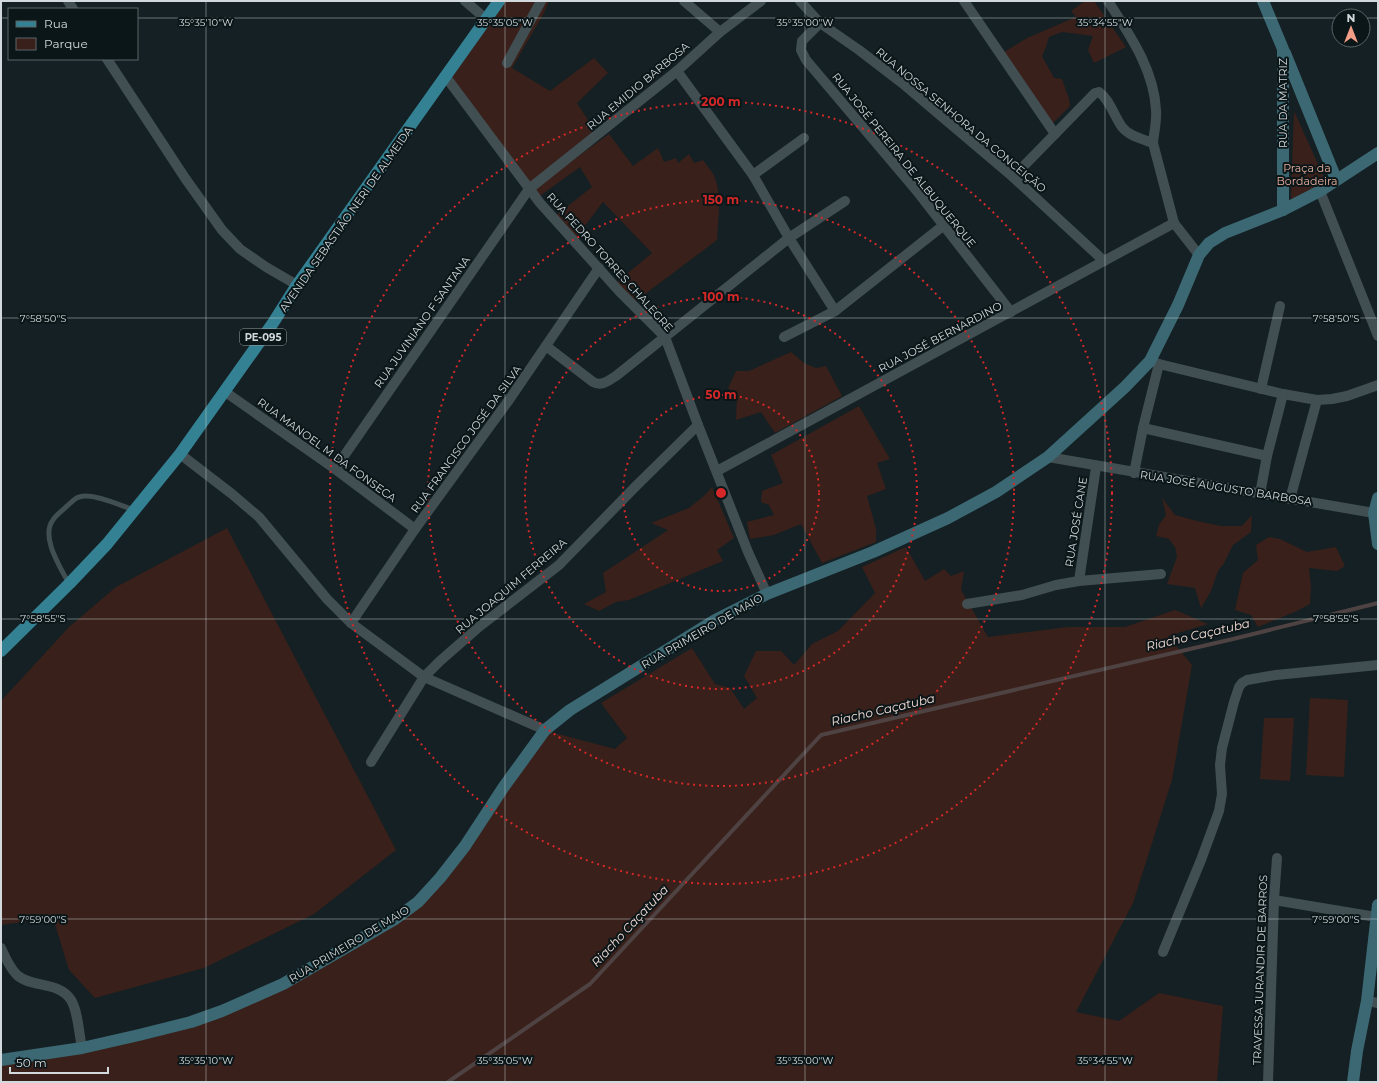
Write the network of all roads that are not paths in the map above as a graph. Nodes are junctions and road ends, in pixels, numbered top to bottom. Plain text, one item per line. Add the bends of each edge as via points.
1 (465, 1) edge
2 (499, 1) edge
3 (541, 1) edge
4 (684, 1) edge
5 (761, 1) edge
6 (800, 1) edge
7 (964, 1) edge
8 (1108, 1) edge
9 (1263, 1) edge
10 (486, 19) junction
11 (820, 23) junction
12 (720, 32) junction
13 (1283, 49) junction
14 (108, 60) edge
15 (507, 62) dead end
16 (677, 71) junction
17 (446, 77) junction
18 (1055, 134) junction
19 (804, 138) dead end
20 (1153, 144) junction
21 (1378, 153) edge
22 (753, 176) junction
23 (1013, 177) junction
24 (1336, 179) junction
25 (529, 189) junction
26 (1320, 191) junction
27 (845, 201) dead end
28 (1283, 210) junction
29 (1174, 223) junction
30 (944, 226) junction
31 (789, 238) junction
32 (1199, 255) junction
33 (1104, 261) junction
34 (600, 268) junction
35 (298, 284) junction
36 (1280, 306) dead end
37 (835, 311) junction
38 (1011, 312) junction
39 (1378, 336) edge
40 (665, 337) junction
41 (784, 337) dead end
42 (546, 346) junction
43 (1154, 363) junction
44 (1378, 385) edge
45 (1261, 389) junction
46 (224, 391) junction
47 (1283, 394) junction
48 (1317, 400) junction
49 (698, 425) junction
50 (1143, 428) junction
51 (180, 454) junction
52 (1267, 456) junction
53 (1048, 457) junction
54 (1096, 466) junction
55 (336, 469) junction
56 (718, 471) junction
57 (1134, 473) junction
58 (1260, 494) junction
59 (1378, 498) edge
60 (1290, 499) junction
61 (134, 510) junction
62 (1374, 513) junction
63 (416, 529) junction
64 (1378, 544) edge
65 (1161, 574) dead end
66 (1079, 581) junction
67 (69, 584) junction
68 (767, 594) junction
69 (967, 604) dead end
70 (351, 623) junction
71 (1, 651) edge
72 (1378, 665) edge
73 (424, 677) junction
74 (545, 730) junction
75 (371, 762) dead end
76 (1277, 858) dead end
77 (1274, 900) junction
78 (1378, 905) edge
79 (1376, 918) junction
80 (1, 948) edge
81 (1163, 952) dead end
82 (1372, 1002) edge
83 (82, 1048) junction
84 (1, 1060) edge
85 (1268, 1082) edge
86 (1353, 1082) edge

1 - 10 street
2 - 10 main road, AVENIDA SEBASTIÃO NERI DE ALMEIDA / PE-095
3 - 15 street
4 - 12 street
5 - 12 street, RUA EMIDIO BARBOSA
6 - 11 street, RUA NOSSA SENHORA DA CONCEIÇÃO
7 - 18 street
8 - 20 street via 1134,42 1149,73 1156,110
9 - 13 street, RUA DA MATRIZ
10 - 17 main road, AVENIDA SEBASTIÃO NERI DE ALMEIDA / PE-095
11 - 23 street, RUA NOSSA SENHORA DA CONCEIÇÃO via 902,83
11 - 30 street, RUA JOSÉ PEREIRA DE ALBUQUERQUE via 802,41 801,50 806,60
12 - 16 street, RUA EMIDIO BARBOSA
13 - 24 street
13 - 28 street, RUA DA MATRIZ
14 - 35 street via 222,230 240,249
16 - 22 street
16 - 25 street, RUA EMIDIO BARBOSA
17 - 25 street, RUA PEDRO TORRES CHALEGRE
17 - 35 main road, AVENIDA SEBASTIÃO NERI DE ALMEIDA / PE-095
18 - 20 street via 1094,94 1099,92 1128,133
18 - 23 street
19 - 22 street
20 - 29 street
21 - 24 street, RUA PRIMEIRO DE MAIO
22 - 31 street
23 - 33 street, RUA NOSSA SENHORA DA CONCEIÇÃO
24 - 26 street, RUA PRIMEIRO DE MAIO
25 - 34 street, RUA PEDRO TORRES CHALEGRE
25 - 55 street, RUA JUVINIANO F SANTANA
26 - 28 street, RUA PRIMEIRO DE MAIO
26 - 39 street
27 - 31 street
28 - 32 street, RUA PRIMEIRO DE MAIO via 1217,237
29 - 32 street
29 - 33 street, RUA JOSÉ BERNARDINO
30 - 37 street
30 - 38 street, RUA JOSÉ PEREIRA DE ALBUQUERQUE
31 - 37 street
31 - 40 street
32 - 43 street, RUA PRIMEIRO DE MAIO
33 - 38 street, RUA JOSÉ BERNARDINO
34 - 40 street, RUA PEDRO TORRES CHALEGRE via 619,292
34 - 42 street, RUA FRANCISCO JOSÉ DA SILVA
35 - 46 main road, AVENIDA SEBASTIÃO NERI DE ALMEIDA / PE-095 via 273,324
36 - 45 street
37 - 41 street
38 - 56 street, RUA JOSÉ BERNARDINO
40 - 42 street via 616,376 600,384 593,382
40 - 49 street, RUA PEDRO TORRES CHALEGRE
42 - 63 street, RUA FRANCISCO JOSÉ DA SILVA
43 - 45 street
43 - 50 street
43 - 53 street, RUA PRIMEIRO DE MAIO
44 - 48 street via 1347,396
45 - 47 street
46 - 51 main road, AVENIDA SEBASTIÃO NERI DE ALMEIDA / PE-095
46 - 55 street, RUA MANOEL M DA FONSECA
47 - 48 street
47 - 52 street
48 - 60 street
49 - 56 street, RUA PEDRO TORRES CHALEGRE
49 - 73 street, RUA JOAQUIM FERREIRA via 559,565 480,626
50 - 52 street
50 - 57 street
51 - 61 main road, AVENIDA SEBASTIÃO NERI DE ALMEIDA / PE-095
51 - 70 street via 259,517
52 - 58 street
53 - 54 street, RUA JOSÉ AUGUSTO BARBOSA
53 - 68 street, RUA PRIMEIRO DE MAIO via 996,492 948,518 873,552
54 - 57 street, RUA JOSÉ AUGUSTO BARBOSA
54 - 66 street, RUA JOSÉ CANE
55 - 63 street, RUA MANOEL M DA FONSECA
56 - 68 street, RUA PEDRO TORRES CHALEGRE via 748,552
57 - 58 street, RUA JOSÉ AUGUSTO BARBOSA
58 - 60 street, RUA JOSÉ AUGUSTO BARBOSA
59 - 62 street
60 - 62 street, RUA JOSÉ AUGUSTO BARBOSA
61 - 67 main road, AVENIDA SEBASTIÃO NERI DE ALMEIDA / PE-095 via 108,544
61 - 67 lane via 82,496 76,498 52,521 49,535 52,549
62 - 64 street
63 - 70 street, RUA FRANCISCO JOSÉ DA SILVA
65 - 66 street
66 - 69 street via 1022,595
67 - 71 main road, AVENIDA SEBASTIÃO NERI DE ALMEIDA / PE-095
68 - 74 street, RUA PRIMEIRO DE MAIO via 715,620 570,710
70 - 73 street
72 - 81 street via 1276,675 1242,683 1234,702 1222,748 1222,794 1219,811
73 - 74 street
73 - 75 street, RUA JOAQUIM FERREIRA
74 - 83 street, RUA PRIMEIRO DE MAIO via 440,878 418,902 395,918 283,984 222,1010 191,1022
76 - 77 street, TRAVESSA JURANDIR DE BARROS
77 - 79 street
77 - 85 street, TRAVESSA JURANDIR DE BARROS
78 - 79 street
79 - 82 street
80 - 83 street via 17,976 55,988 67,995 74,1008
82 - 86 street via 1357,1051
83 - 84 street, RUA PRIMEIRO DE MAIO

